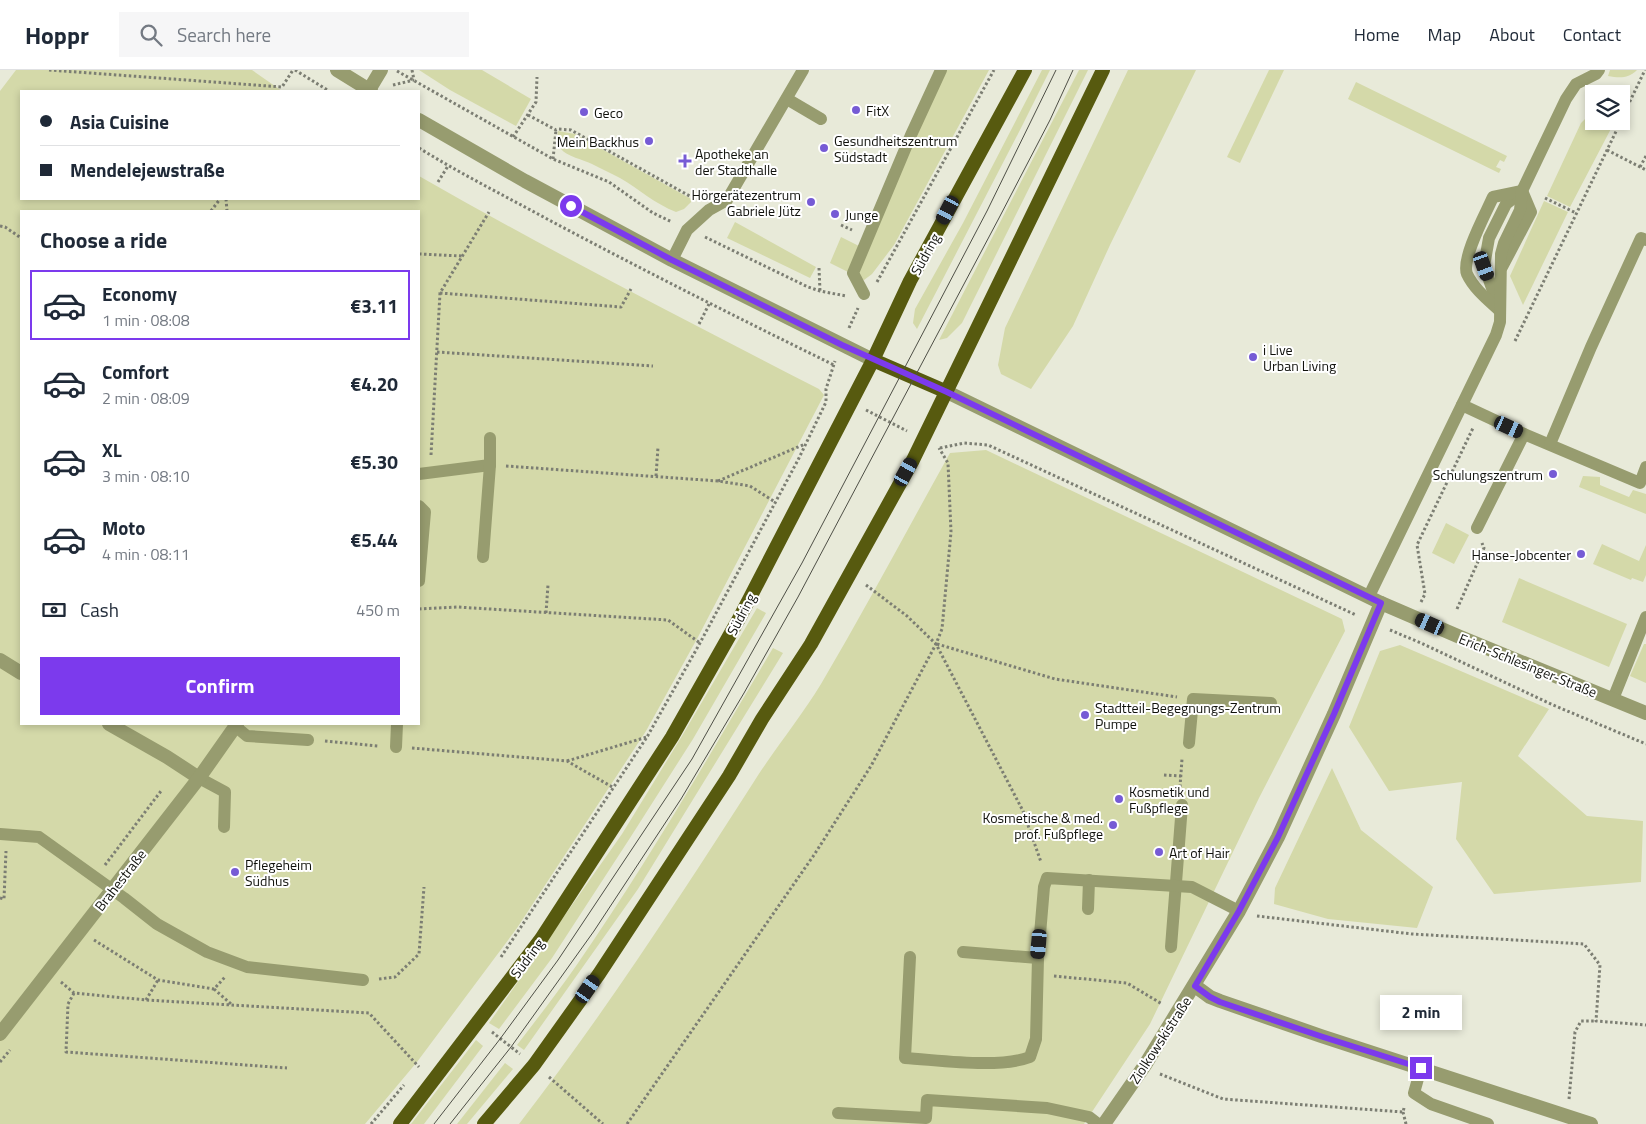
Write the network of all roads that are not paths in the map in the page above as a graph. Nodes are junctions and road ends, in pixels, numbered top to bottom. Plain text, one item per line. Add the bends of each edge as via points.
1 (337, 70) edge
2 (381, 70) edge
3 (804, 70) edge
4 (941, 70) edge
5 (1025, 70) edge
6 (1103, 70) edge
7 (1599, 70) edge
8 (368, 90) edge
9 (371, 90) edge
10 (787, 98) junction
11 (821, 119) dead end
12 (420, 121) edge
13 (1523, 189) junction
14 (1492, 197) junction
15 (1506, 204) junction
16 (1525, 211) junction
17 (1646, 240) edge
18 (672, 260) junction
19 (864, 294) road end
20 (1500, 311) junction
21 (873, 360) junction
22 (947, 392) junction
23 (1462, 405) junction
24 (1524, 434) junction
25 (490, 438) dead end
26 (1550, 444) junction
27 (490, 464) junction
28 (1646, 467) edge
29 (420, 474) edge
30 (1643, 484) edge
31 (420, 507) edge
32 (1477, 528) road end
33 (483, 556) dead end
34 (420, 570) edge
35 (1375, 600) junction
36 (1646, 617) edge
37 (0, 660) edge
38 (20, 672) edge
39 (1613, 700) junction
40 (1271, 702) dead end
41 (1646, 713) edge
42 (111, 725) edge
43 (236, 725) edge
44 (397, 725) edge
45 (308, 740) road end
46 (1189, 743) road end
47 (396, 747) road end
48 (199, 778) junction
49 (1182, 805) road end
50 (224, 827) dead end
51 (3, 834) edge
52 (1090, 880) junction
53 (1177, 885) junction
54 (112, 890) junction
55 (1088, 909) dead end
56 (1239, 911) junction
57 (1171, 947) dead end
58 (963, 952) dead end
59 (910, 957) dead end
60 (1038, 958) junction
61 (363, 980) road end
62 (1195, 986) junction
63 (0, 1034) edge
64 (1421, 1068) junction
65 (838, 1113) dead end
66 (400, 1124) edge
67 (484, 1124) edge
68 (1098, 1124) edge
69 (1104, 1124) edge
70 (1488, 1124) edge
71 (1591, 1124) edge

1 - 8 street
2 - 9 street
3 - 10 lane
4 - 19 lane via 853,273
5 - 21 main road, Südring via 910,281
6 - 22 main road
7 - 13 lane via 1576,84 1571,91
10 - 11 lane
10 - 18 lane via 727,200 709,210 687,230
12 - 18 street, Erich-Schlesinger-Straße
13 - 14 lane
13 - 15 lane
13 - 16 lane
14 - 15 lane
14 - 20 lane via 1469,253 1466,272 1479,292
15 - 16 lane
15 - 20 lane via 1489,238 1484,266
16 - 20 lane via 1502,248
17 - 26 lane via 1641,238
18 - 21 street, Erich-Schlesinger-Straße
20 - 23 lane via 1496,335
21 - 22 main road, Erich-Schlesinger-Straße
21 - 66 main road, Südring via 740,617 672,737 541,939
22 - 35 street, Erich-Schlesinger-Straße
22 - 67 main road via 893,498 811,644 729,776 599,974 534,1065
23 - 24 lane
23 - 35 lane
24 - 26 lane
24 - 32 lane
25 - 27 lane
26 - 30 lane
27 - 29 lane
27 - 33 lane
28 - 30 lane
31 - 34 lane via 425,512
35 - 39 street, Erich-Schlesinger-Straße
35 - 56 street, Ziolkowskistraße via 1373,623 1334,714 1278,837
36 - 39 lane
37 - 38 street
39 - 41 street, Erich-Schlesinger-Straße
40 - 46 lane via 1193,699
42 - 48 street
43 - 45 lane via 247,736
43 - 48 street, Brahestraße
44 - 47 lane
48 - 50 lane via 225,792
48 - 54 street, Brahestraße
49 - 53 lane
51 - 54 lane via 39,837
52 - 53 lane
52 - 55 lane
52 - 60 lane via 1047,878
53 - 56 lane via 1192,886
53 - 57 lane
54 - 61 lane via 157,924 207,952 247,967
54 - 63 street, Brahestraße
56 - 62 street, Ziolkowskistraße
58 - 60 lane
59 - 60 lane via 905,1058 971,1063 1018,1062 1030,1058 1036,1039
62 - 64 street via 1220,1002
62 - 69 street, Ziolkowskistraße
64 - 70 lane via 1414,1093 1431,1104
64 - 71 street
65 - 68 lane via 926,1118 927,1100 1047,1108 1089,1117

